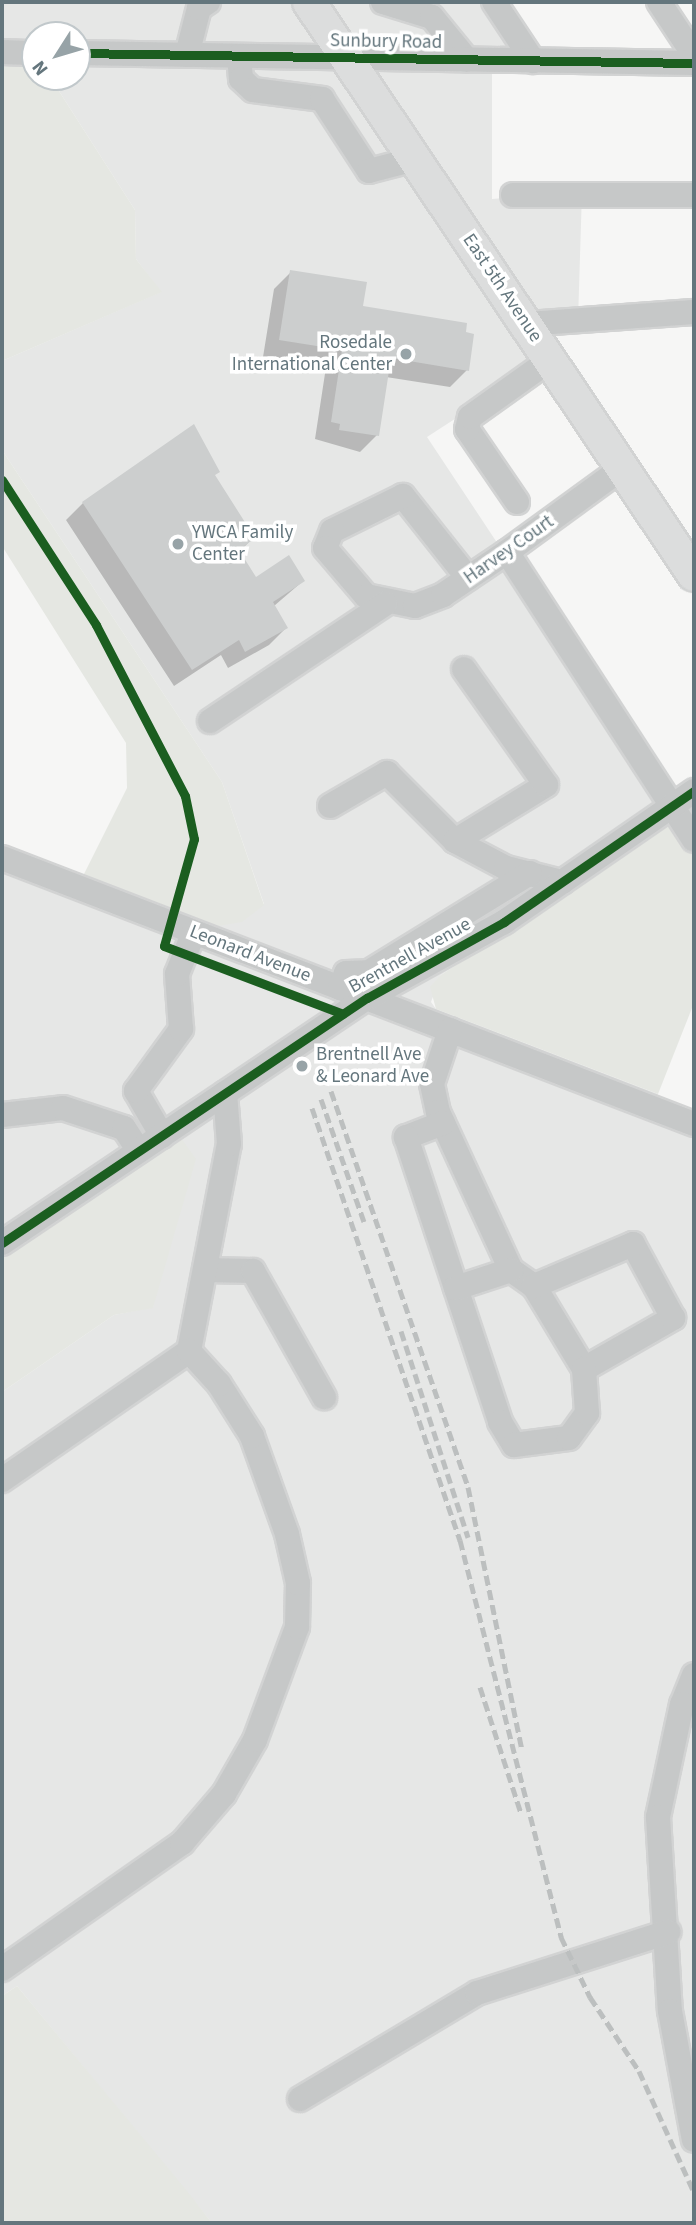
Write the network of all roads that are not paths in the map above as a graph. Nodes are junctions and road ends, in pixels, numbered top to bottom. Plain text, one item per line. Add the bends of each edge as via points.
1 (208, 2) edge
2 (309, 2) edge
3 (383, 2) edge
4 (494, 2) edge
5 (659, 2) edge
6 (2, 52) edge
7 (21, 53) edge
8 (91, 53) edge
9 (187, 55) junction
10 (694, 55) edge
11 (239, 56) junction
12 (348, 59) junction
13 (467, 60) junction
14 (533, 61) junction
15 (694, 63) edge
16 (415, 159) junction
17 (513, 195) dead end
18 (694, 195) edge
19 (692, 319) edge
20 (526, 324) junction
21 (550, 360) junction
22 (622, 468) junction
23 (517, 502) dead end
24 (507, 552) junction
25 (694, 575) edge
26 (468, 578) junction
27 (385, 604) junction
28 (464, 669) dead end
29 (210, 721) dead end
30 (694, 791) edge
31 (330, 806) dead end
32 (672, 807) junction
33 (694, 840) edge
34 (455, 841) junction
35 (2, 858) edge
36 (530, 873) junction
37 (562, 882) junction
38 (194, 932) junction
39 (414, 944) junction
40 (429, 970) junction
41 (340, 988) junction
42 (367, 998) junction
43 (450, 1030) junction
44 (225, 1094) junction
45 (2, 1115) edge
46 (443, 1124) junction
47 (694, 1124) edge
48 (162, 1136) junction
49 (139, 1151) junction
50 (2, 1243) edge
51 (205, 1270) junction
52 (511, 1270) junction
53 (534, 1286) junction
54 (456, 1289) junction
55 (189, 1351) junction
56 (584, 1368) junction
57 (324, 1398) dead end
58 (2, 1480) edge
59 (694, 1675) edge
60 (668, 1932) junction
61 (2, 1969) edge
62 (300, 2099) dead end
63 (694, 2140) edge

1 - 9 street via 199,8
2 - 12 main road, East 5th Avenue
3 - 13 street via 432,17
4 - 14 street
5 - 10 street
6 - 7 street
8 - 9 street, Sunbury Road
9 - 11 street, Sunbury Road
11 - 12 street, Sunbury Road
11 - 16 street via 241,79 253,90 322,100 369,171
12 - 13 street, Sunbury Road
12 - 16 main road, East 5th Avenue
13 - 14 street, Sunbury Road
14 - 15 street, Sunbury Road
16 - 20 main road, East 5th Avenue
17 - 18 street
19 - 20 street
20 - 21 main road, East 5th Avenue
21 - 22 main road, East 5th Avenue
21 - 23 street via 470,417 467,429
22 - 24 street, Harvey Court
22 - 25 main road, East 5th Avenue
24 - 26 street, Harvey Court
24 - 32 street
26 - 27 street, Harvey Court via 415,606
26 - 27 street via 403,496 332,531 325,548 350,582
27 - 29 street
28 - 34 street via 546,785
30 - 32 street, Brentnell Avenue
31 - 34 street via 387,773
32 - 33 street
32 - 37 street, Brentnell Avenue
34 - 36 street
35 - 38 street, Leonard Avenue
36 - 37 street
36 - 39 street
37 - 40 street, Brentnell Avenue
38 - 41 street, Leonard Avenue
38 - 48 street via 177,974 181,1029 136,1091
39 - 40 street
39 - 41 street via 369,972 346,973
40 - 42 street, Brentnell Avenue
41 - 42 street, Leonard Avenue
42 - 43 street, Leonard Avenue
42 - 44 street, Brentnell Avenue
43 - 46 street via 432,1084
43 - 47 street, Leonard Avenue
44 - 48 street, Brentnell Avenue
44 - 51 street via 229,1144
45 - 49 street via 63,1108 124,1128
46 - 52 street
46 - 54 street via 406,1137
48 - 49 street, Brentnell Avenue
49 - 50 street, Brentnell Avenue
51 - 55 street
51 - 57 street via 253,1271
52 - 53 street
52 - 54 street
53 - 56 street
53 - 56 street via 633,1244 673,1318
54 - 56 street via 514,1445 569,1437 587,1413
55 - 58 street
55 - 61 street via 219,1384 252,1436 299,1583 297,1627 255,1740 224,1794 182,1843
59 - 60 street via 658,1817
60 - 62 street via 477,1993
60 - 63 street via 670,2011

